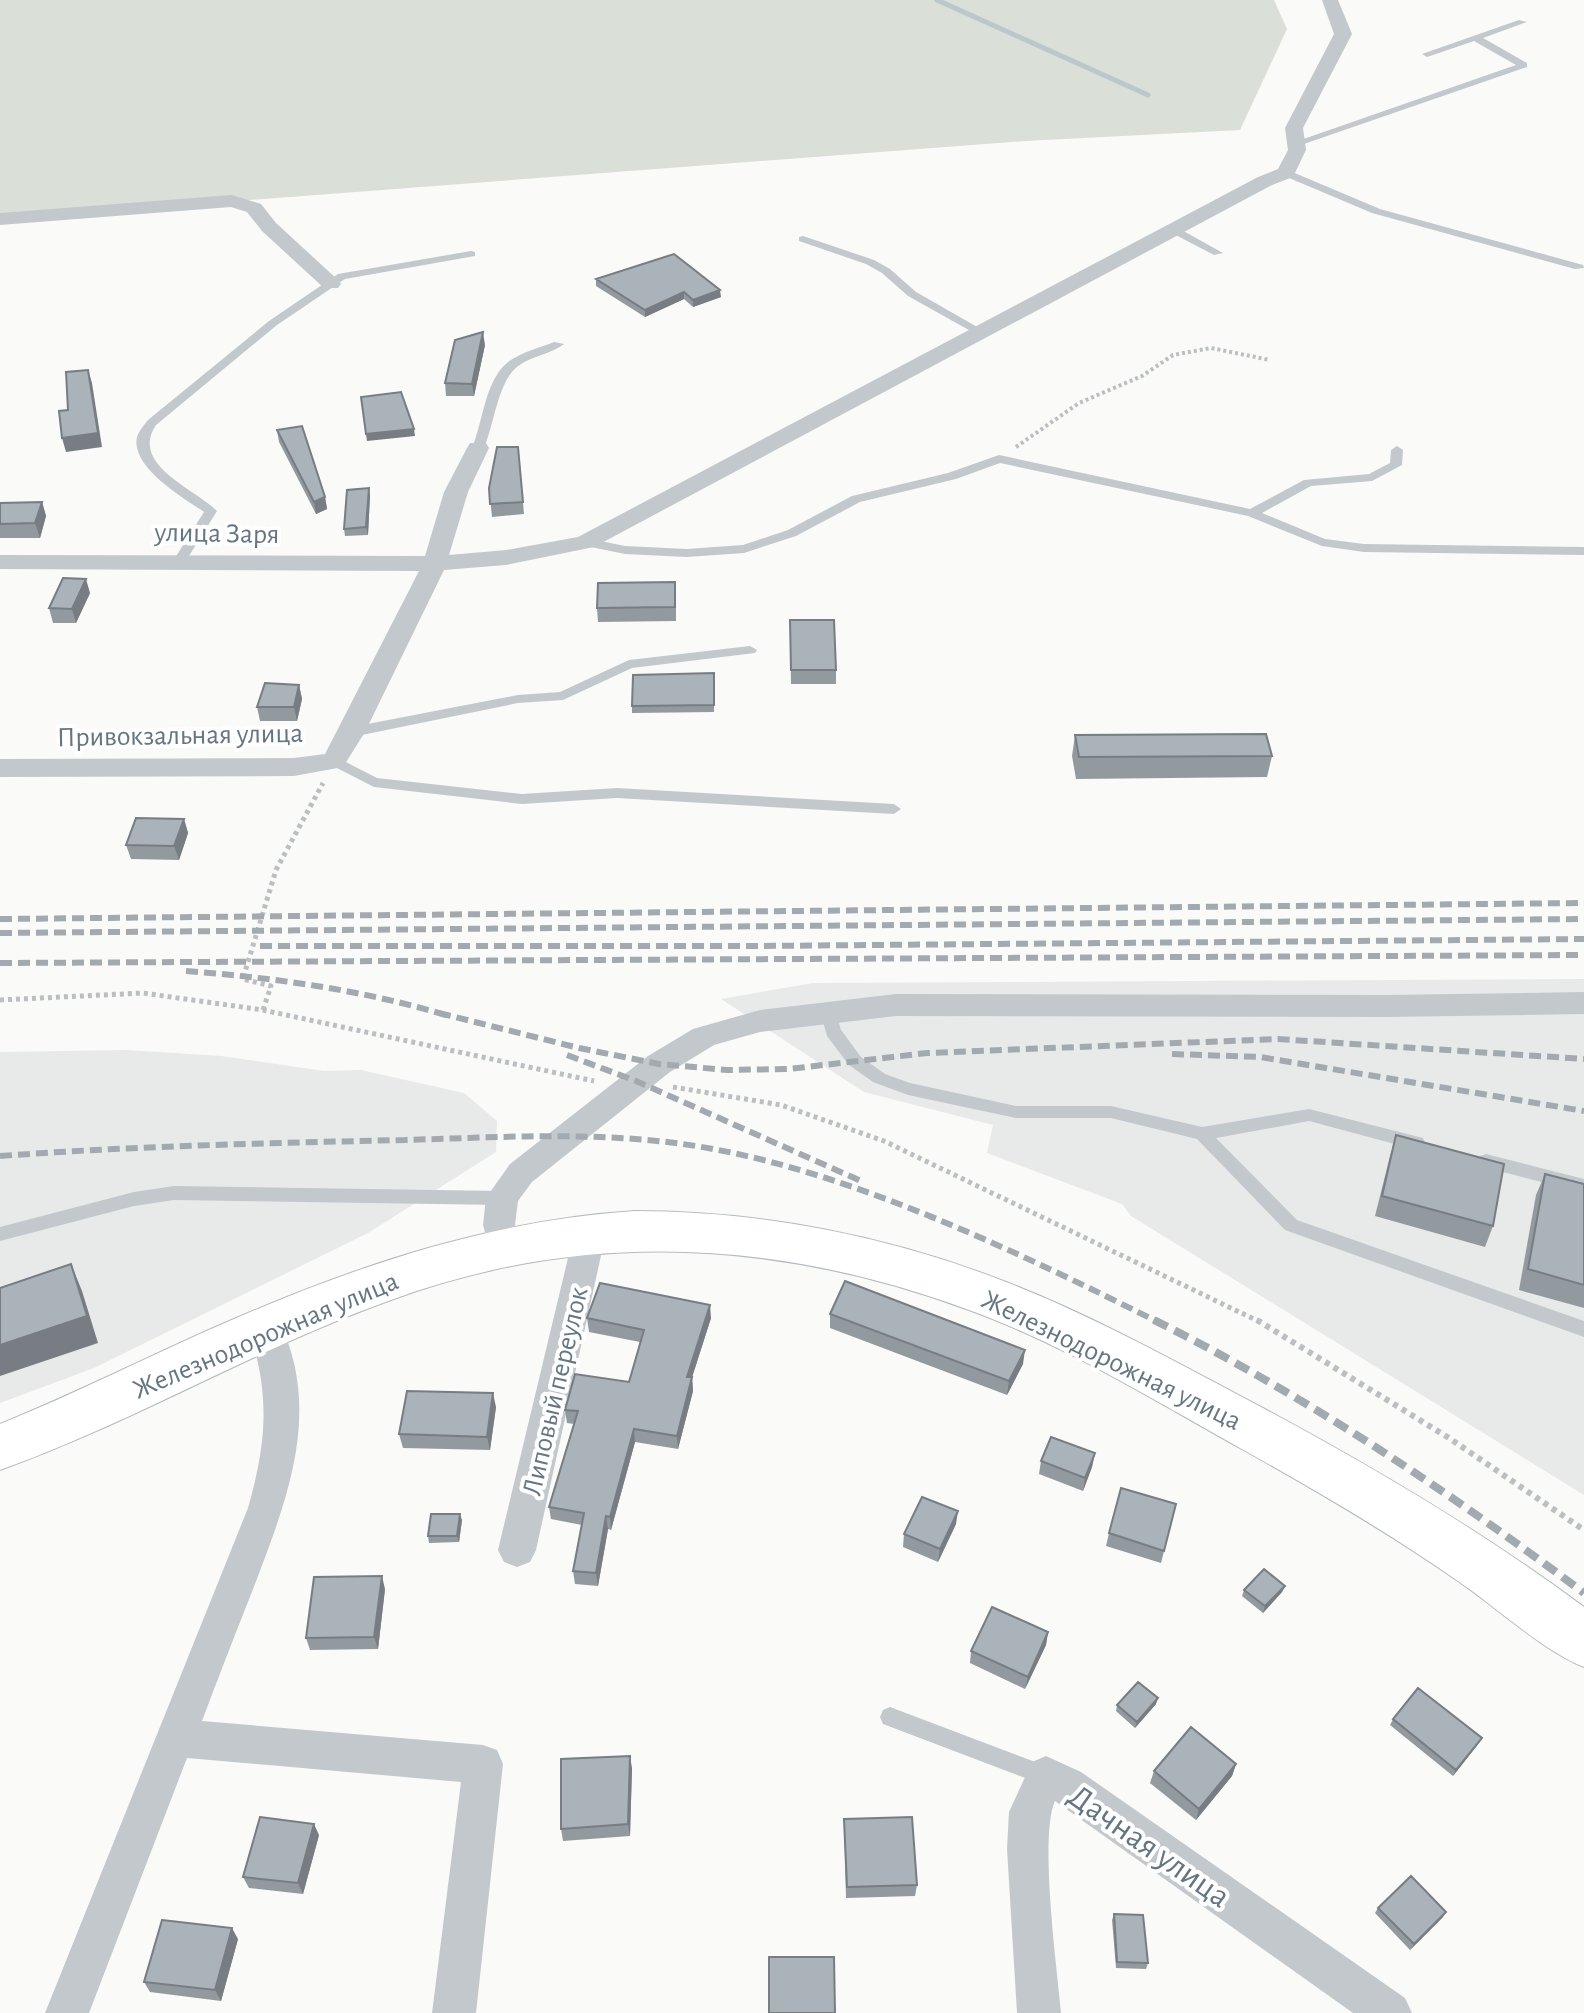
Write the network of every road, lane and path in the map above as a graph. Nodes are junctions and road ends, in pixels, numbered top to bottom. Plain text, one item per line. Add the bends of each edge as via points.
1 (1330, 0) edge
2 (1522, 22) dead end
3 (1475, 38) junction
4 (1427, 54) dead end
5 (1297, 143) junction
6 (1286, 173) junction
7 (0, 219) edge
8 (1174, 230) junction
9 (803, 239) dead end
10 (1218, 253) dead end
11 (471, 254) dead end
12 (1579, 267) dead end
13 (331, 284) junction
14 (980, 332) junction
15 (558, 344) dead end
16 (1270, 360) dead end
17 (478, 448) joint
18 (1397, 450) dead end
19 (999, 459) junction
20 (1252, 513) junction
21 (586, 542) junction
22 (1584, 551) edge
23 (179, 561) junction
24 (0, 562) edge
25 (434, 565) junction
26 (750, 650) dead end
27 (352, 732) junction
28 (334, 761) junction
29 (0, 768) edge
30 (894, 809) dead end
31 (0, 1000) edge
32 (1584, 1003) edge
33 (263, 1010) junction
34 (828, 1011) junction
35 (634, 1083) junction
36 (1202, 1134) junction
37 (1431, 1147) edge
38 (1462, 1155) edge
39 (1584, 1186) edge
40 (502, 1198) junction
41 (590, 1233) junction
42 (0, 1234) edge
43 (504, 1248) junction
44 (266, 1329) junction
45 (1584, 1329) edge
46 (0, 1447) edge
47 (1584, 1530) edge
48 (517, 1550) dead end
49 (1584, 1641) edge
50 (890, 1717) dead end
51 (176, 1738) junction
52 (1046, 1776) junction
53 (67, 2013) edge
54 (454, 2013) edge
55 (1039, 2013) edge
56 (1390, 2013) edge

1 - 5 street via 1343,34 1294,128
2 - 3 lane
3 - 4 lane
3 - 5 lane via 1524,65
5 - 6 street
6 - 8 street, улица Заря
6 - 12 lane via 1376,211
7 - 13 street via 232,201 254,208
8 - 10 lane
8 - 14 street, улица Заря
9 - 14 lane via 870,262 912,294
11 - 13 lane via 342,276
13 - 23 lane via 273,323 152,423 142,439 144,454 159,473 211,511
14 - 21 street, улица Заря
15 - 17 lane via 518,361 503,374
16 - 19 path via 1211,348 1173,355 1142,376 1079,403
17 - 25 street, Привокзальная улица via 456,492
18 - 20 lane via 1396,465 1372,477 1308,483
19 - 20 lane
19 - 21 lane via 856,499 792,533 744,549 687,553
20 - 22 lane via 1322,542 1364,548
21 - 25 street, улица Заря
23 - 24 street, улица Заря
23 - 25 street, улица Заря
25 - 27 street, Привокзальная улица
26 - 27 lane via 629,664 563,696 518,699
27 - 28 street, Привокзальная улица
28 - 29 street, Привокзальная улица via 294,767
28 - 30 lane via 374,782 522,799 617,793
28 - 33 path via 276,870 244,975 243,979 271,986
31 - 33 path via 143,993
32 - 34 street via 912,1005
33 - 35 path
34 - 35 street via 760,1021 704,1037
34 - 36 lane via 833,1032 855,1061 908,1089 1016,1112 1111,1112
35 - 40 street via 521,1173
35 - 47 path via 781,1105 884,1141 1034,1211 1241,1310 1449,1438
36 - 37 lane via 1309,1115
36 - 45 lane via 1291,1225
38 - 39 lane
40 - 42 lane via 174,1193
40 - 43 street via 499,1225
41 - 43 street, Железнодорожная улица
41 - 48 street, Липовый переулок
41 - 49 street, Железнодорожная улица via 677,1229 801,1242 994,1298 1180,1389 1346,1479 1425,1526
43 - 44 street, Железнодорожная улица via 343,1295
44 - 46 street, Железнодорожная улица
44 - 51 street via 280,1366 282,1455
50 - 52 lane, Дачная улица
51 - 53 street
51 - 54 street via 483,1764
52 - 55 street via 1029,1812
52 - 56 street, Дачная улица

